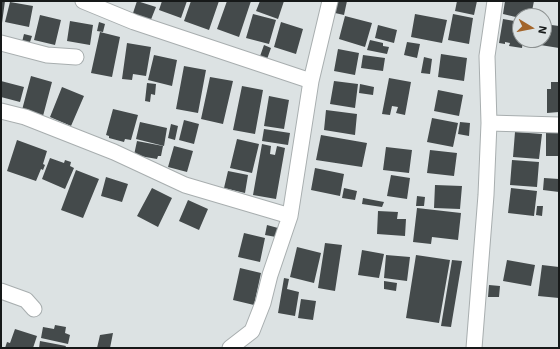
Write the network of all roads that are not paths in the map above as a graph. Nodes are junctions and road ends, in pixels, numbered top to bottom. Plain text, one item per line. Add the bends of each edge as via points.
1 (83, 1) edge
2 (330, 1) edge
3 (495, 1) edge
4 (1, 43) edge
5 (76, 57) dead end
6 (312, 81) junction
7 (1, 111) edge
8 (488, 123) junction
9 (559, 125) edge
10 (290, 216) junction
11 (1, 291) edge
12 (34, 309) dead end
13 (230, 348) edge
14 (474, 348) edge

1 - 6 street via 134,22
2 - 6 street
3 - 8 street via 487,56
4 - 5 street via 47,54
6 - 10 street
7 - 10 street via 25,117 114,152 185,185
8 - 9 street
8 - 14 street via 486,195
10 - 13 street via 252,331
11 - 12 street via 26,300

